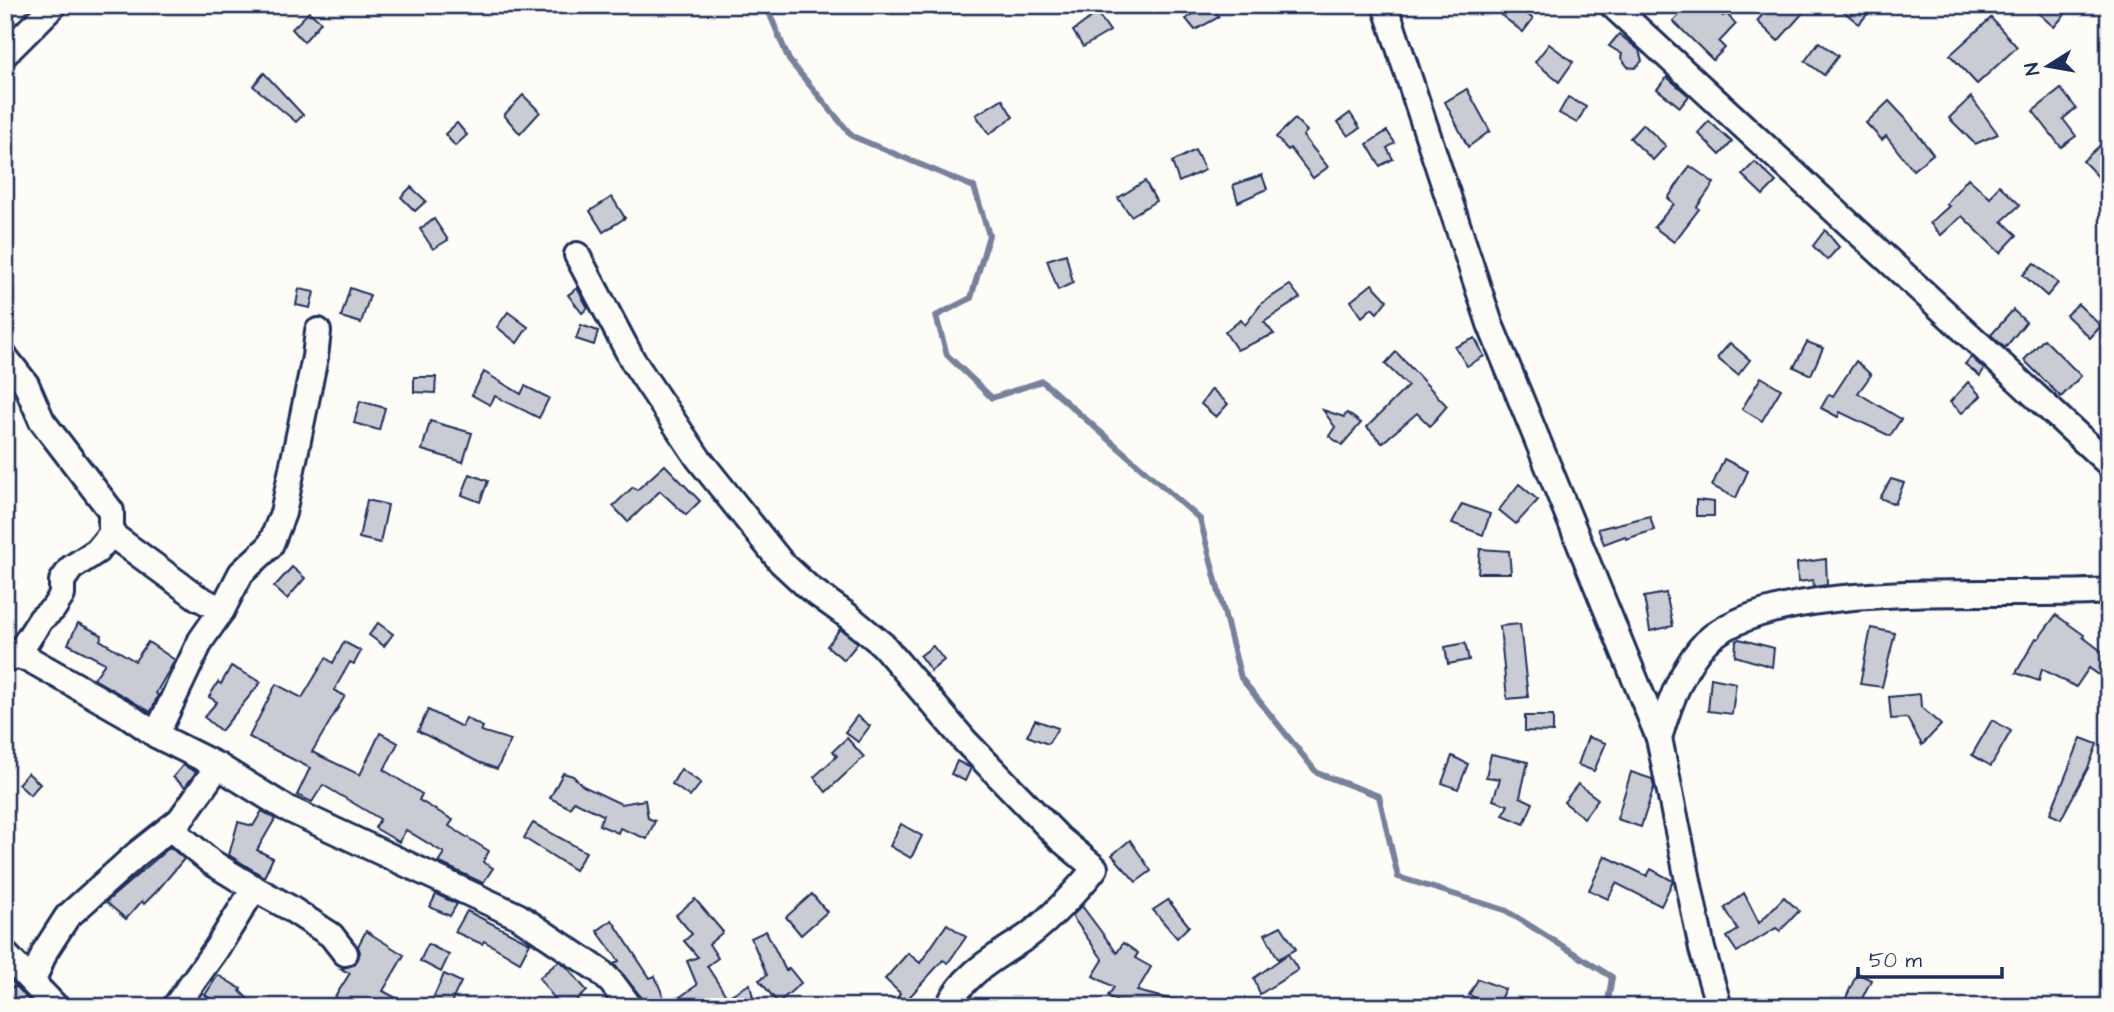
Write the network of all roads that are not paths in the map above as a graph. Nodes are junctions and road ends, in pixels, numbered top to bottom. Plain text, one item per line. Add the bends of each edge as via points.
1 (54, 5) edge
2 (1385, 5) edge
3 (1612, 5) edge
4 (5, 54) edge
5 (577, 255) dead end
6 (318, 331) dead end
7 (5, 357) edge
8 (2109, 464) edge
9 (111, 534) junction
10 (2109, 591) edge
11 (222, 610) junction
12 (11, 657) edge
13 (156, 735) junction
14 (1659, 738) junction
15 (218, 766) junction
16 (170, 828) junction
17 (252, 887) junction
18 (345, 953) dead end
19 (5, 954) edge
20 (33, 981) junction
21 (181, 1004) edge
22 (57, 1007) edge
23 (630, 1007) edge
24 (948, 1007) edge
25 (1719, 1007) edge

1 - 4 street
2 - 14 street via 1490,324
3 - 8 street
5 - 24 street via 633,361 698,458 780,562 883,645 965,741 1095,869 1031,933 961,983
6 - 11 street via 283,513 270,546 241,573
7 - 9 street via 26,384 43,421 111,511
9 - 11 street
9 - 12 street via 97,551 71,568 53,609
10 - 14 street via 1881,595 1794,604 1753,616 1723,629 1704,644 1670,700
11 - 13 street via 201,640
12 - 13 street via 29,659
13 - 15 street
14 - 25 street via 1702,949
15 - 16 street
15 - 23 street via 284,807 518,916 600,971
16 - 17 street via 211,862
16 - 20 street via 67,917
17 - 18 street via 331,935
17 - 21 street
19 - 20 street
20 - 22 street

